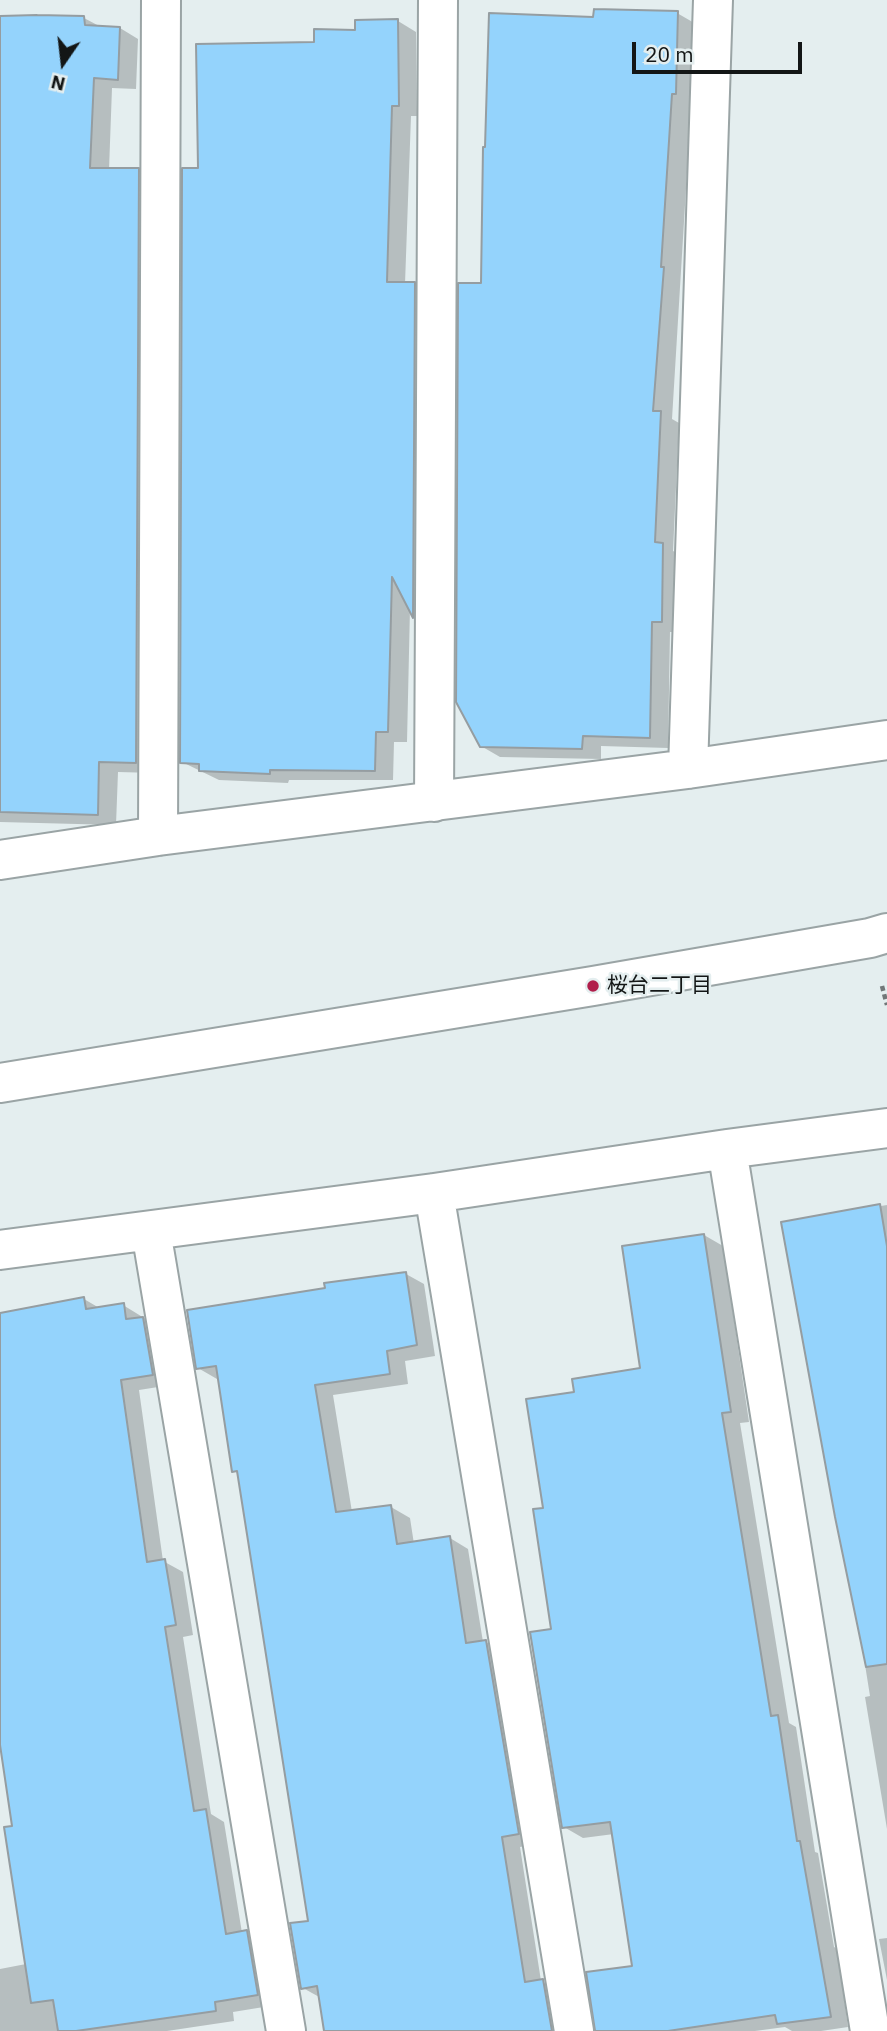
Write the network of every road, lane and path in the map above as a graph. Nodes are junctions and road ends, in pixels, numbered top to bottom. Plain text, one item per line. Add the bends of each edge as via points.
1 (161, 0) edge
2 (438, 0) edge
3 (713, 0) edge
4 (887, 740) edge
5 (688, 769) junction
6 (434, 802) junction
7 (158, 836) junction
8 (0, 860) edge
9 (887, 933) edge
10 (0, 1083) edge
11 (887, 1128) edge
12 (727, 1149) junction
13 (435, 1193) junction
14 (151, 1231) junction
15 (0, 1250) edge
16 (286, 2031) edge
17 (574, 2031) edge
18 (870, 2031) edge

1 - 7 street
2 - 6 street
3 - 5 street
4 - 5 street
5 - 6 street
6 - 7 street
7 - 8 street
9 - 10 street
11 - 12 street
12 - 13 street
12 - 18 street
13 - 14 street
13 - 17 street
14 - 15 street
14 - 16 street

